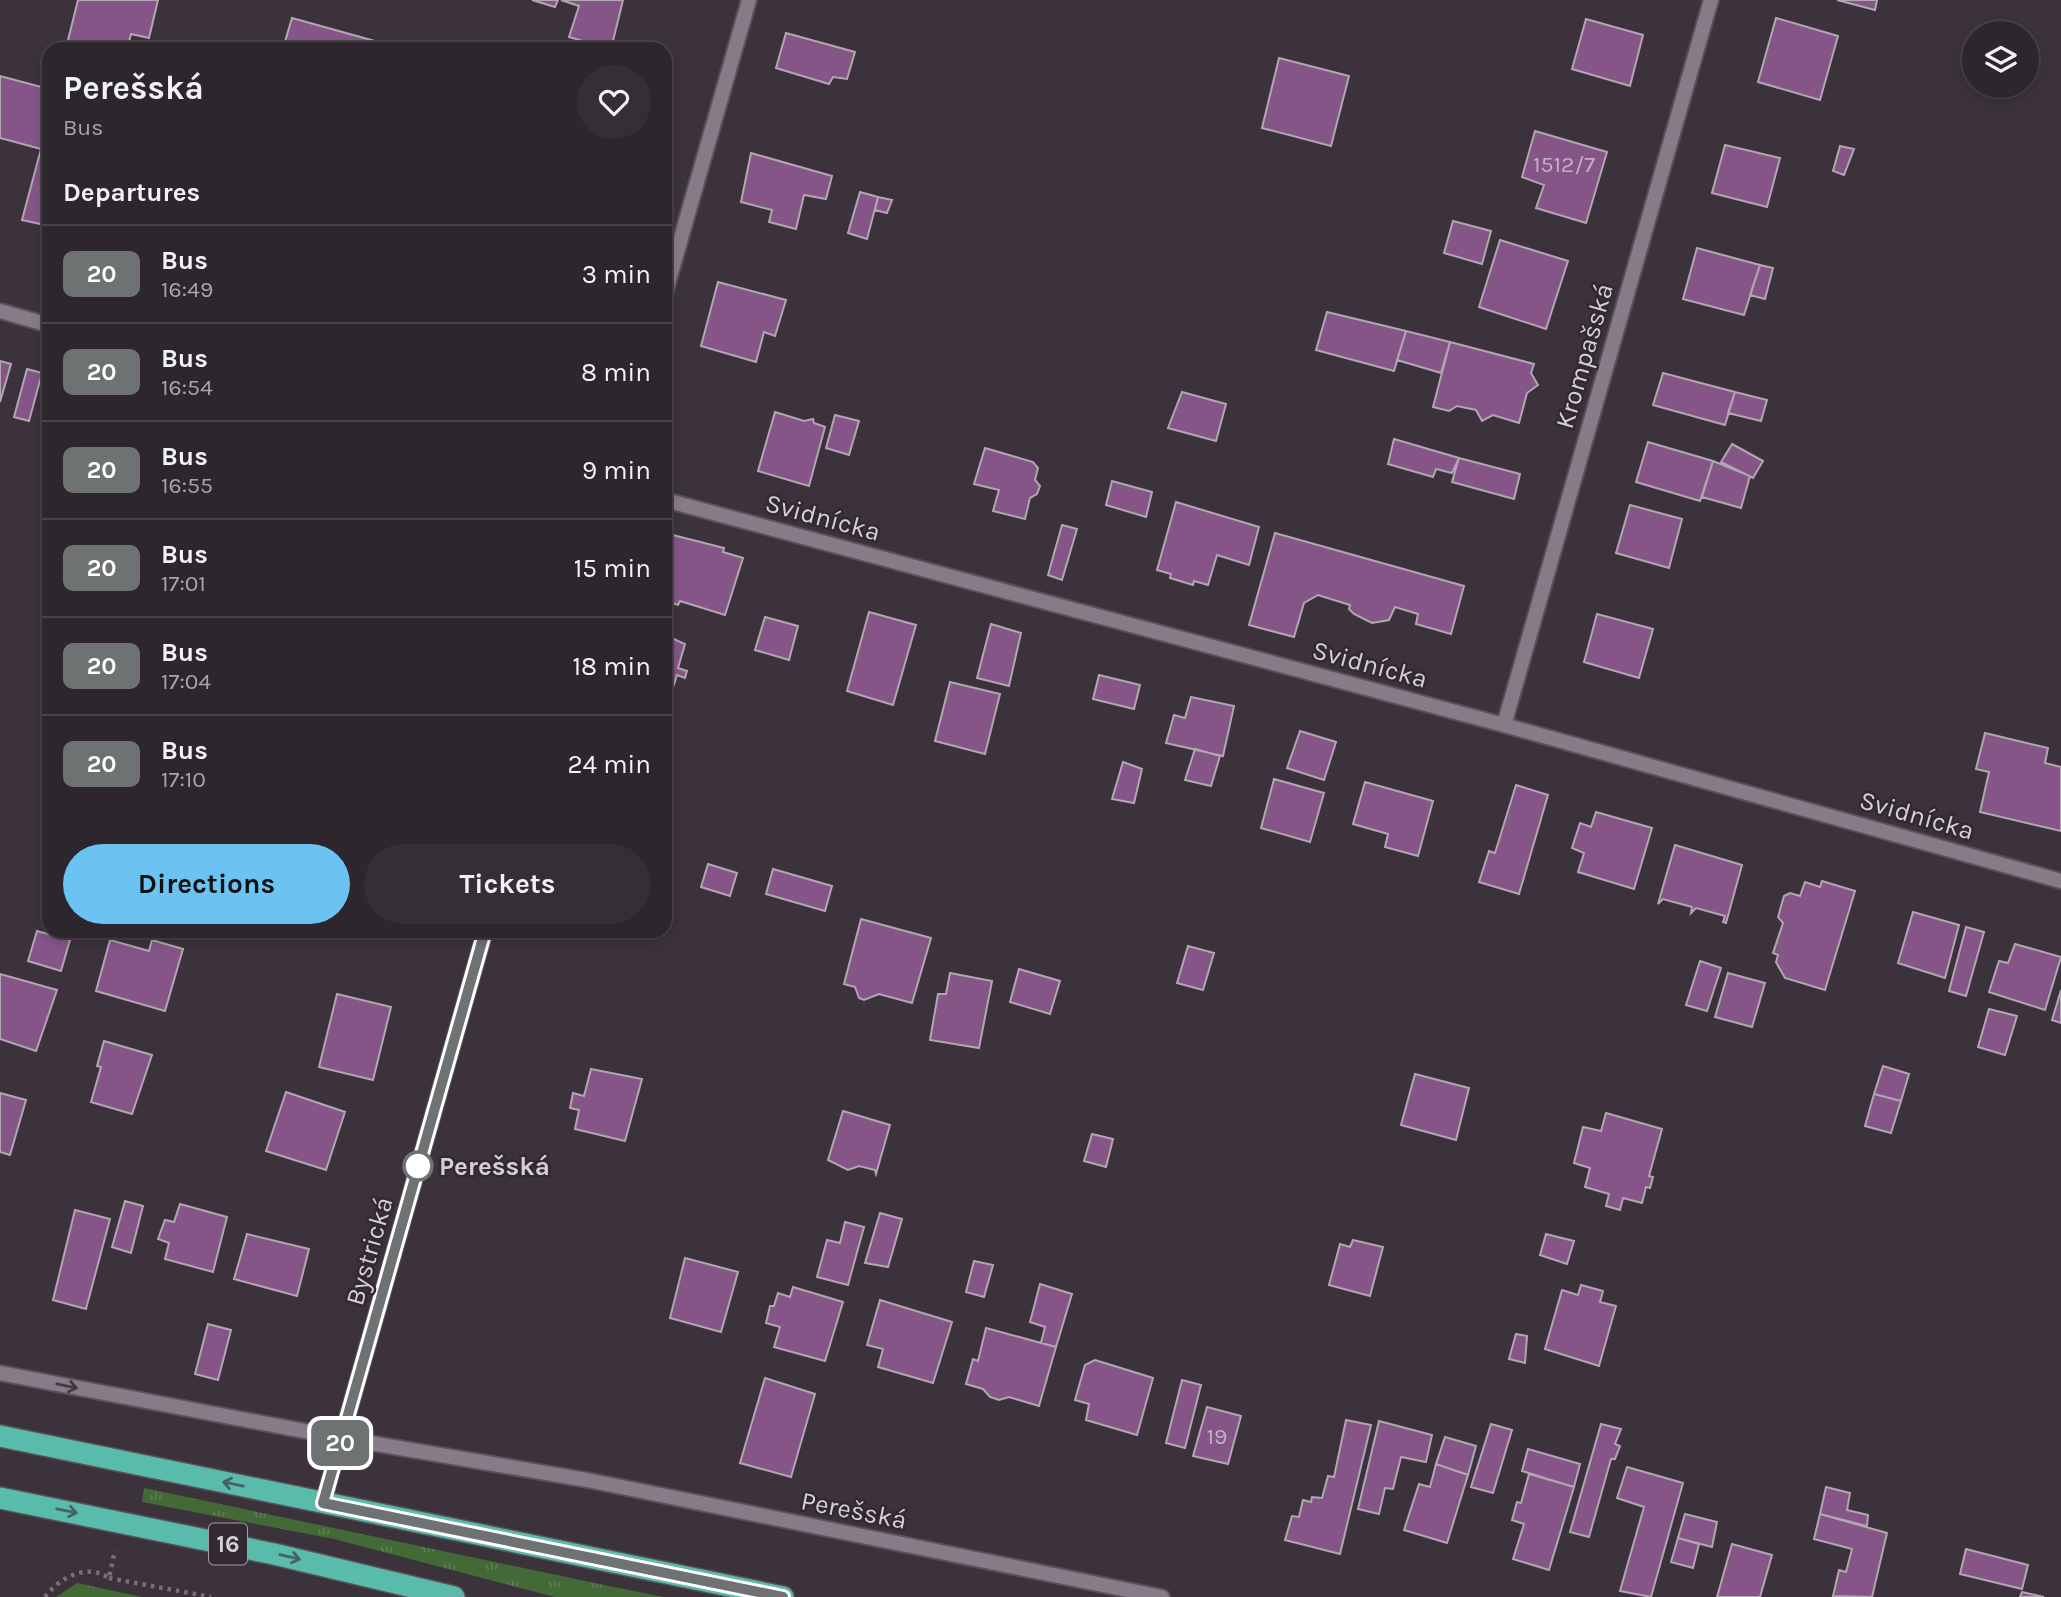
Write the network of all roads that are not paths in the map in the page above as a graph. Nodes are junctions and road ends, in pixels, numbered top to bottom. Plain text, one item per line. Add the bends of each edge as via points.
1 (749, 0) edge
2 (1711, 0) edge
3 (672, 270) edge
4 (0, 311) edge
5 (42, 323) edge
6 (672, 502) edge
7 (1504, 725) junction
8 (2061, 881) edge
9 (483, 938) edge
10 (0, 1373) edge
11 (0, 1436) edge
12 (341, 1438) junction
13 (0, 1498) edge
14 (323, 1503) junction
15 (454, 1597) edge
16 (783, 1597) edge
17 (1162, 1597) edge

1 - 3 street
2 - 7 street, Krompašská
4 - 5 street
6 - 7 street, Svidnícka
7 - 8 street, Svidnícka
9 - 12 street, Bystrická
10 -> 12 street, Perešská
14 -> 11 highway, 16
12 - 14 street, Bystrická
12 - 17 street, Perešská via 587,1480
13 -> 15 highway, 16 via 274,1554
14 - 16 highway, 16

